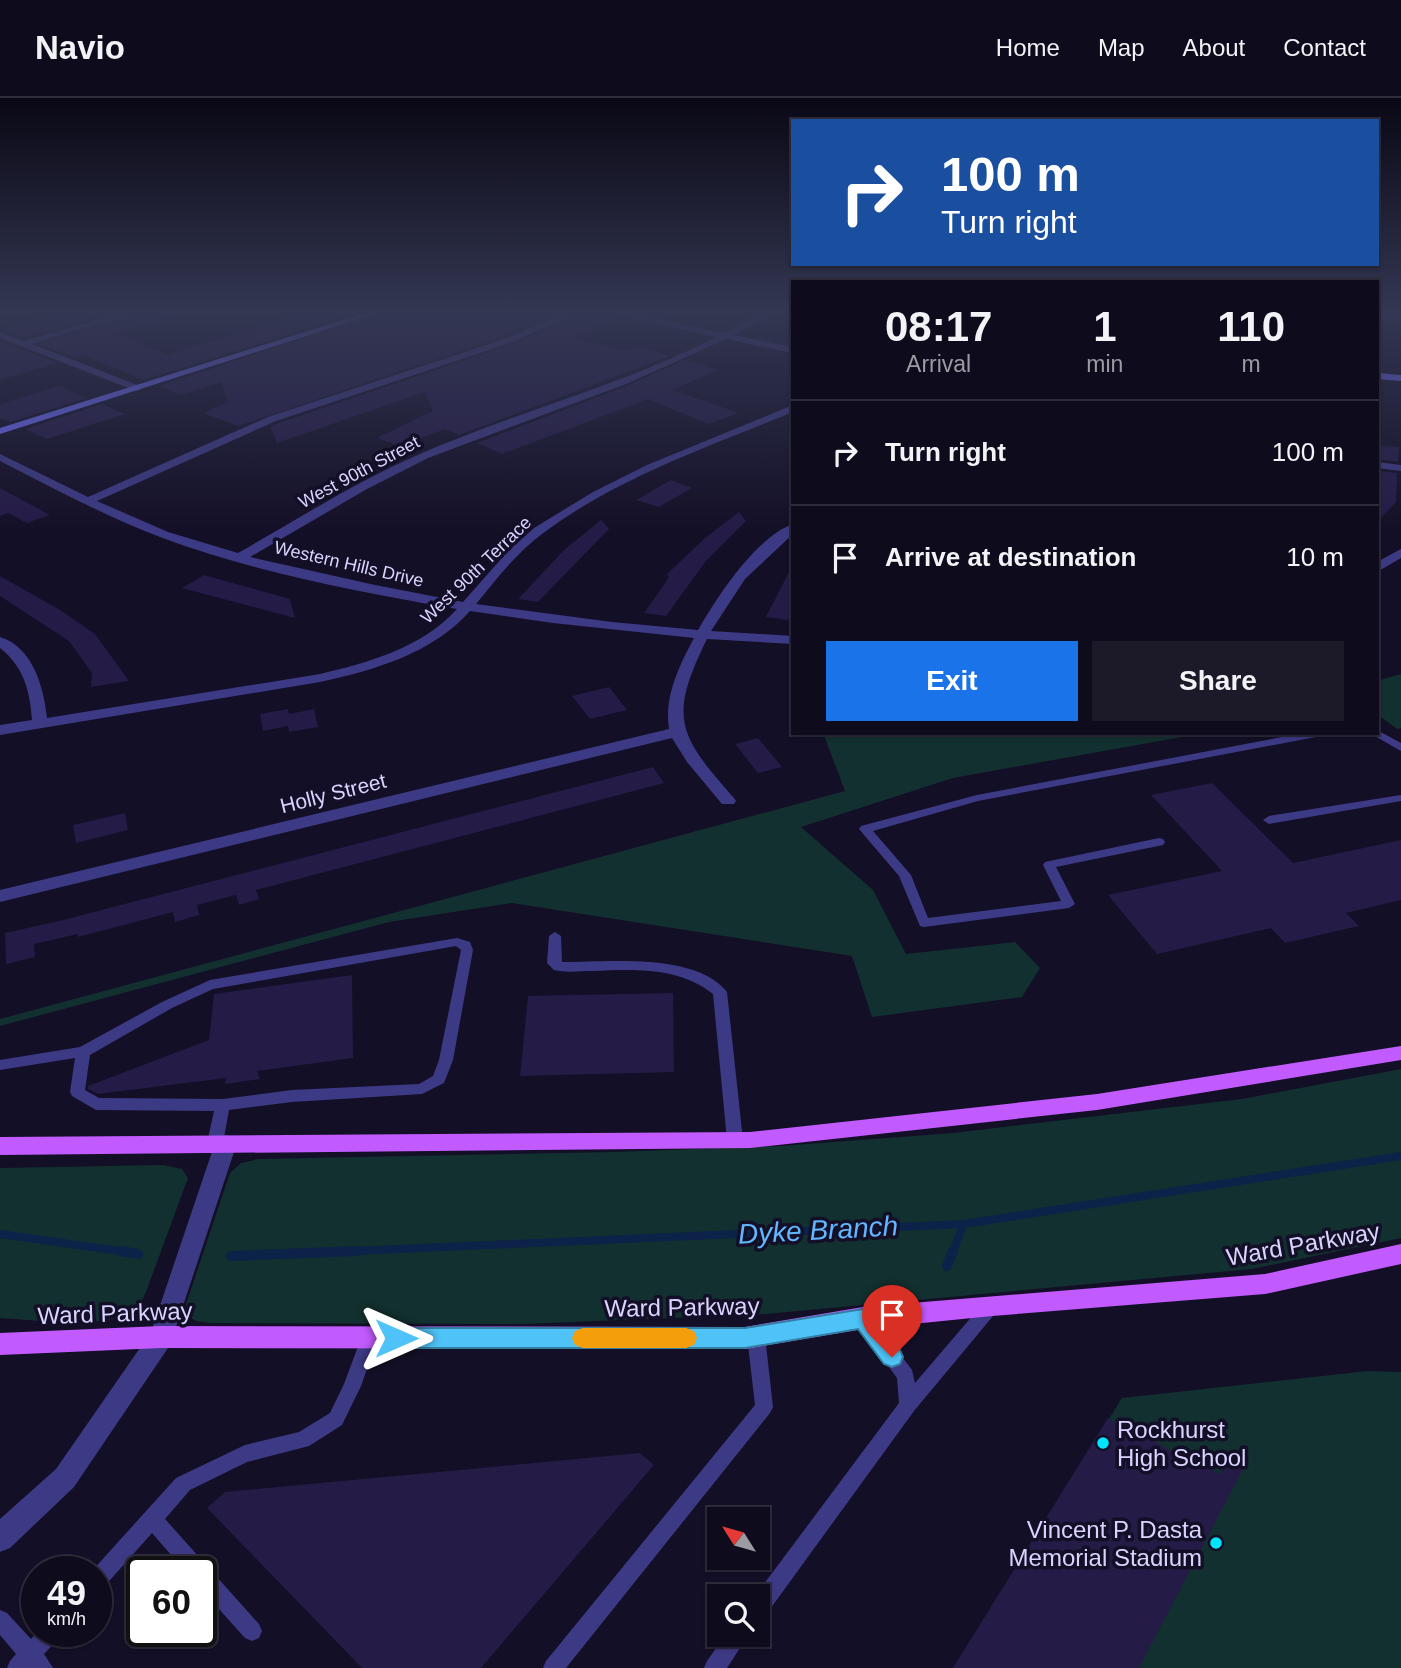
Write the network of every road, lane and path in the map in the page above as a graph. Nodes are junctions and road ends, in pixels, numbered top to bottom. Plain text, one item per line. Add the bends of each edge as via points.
1 (132, 386) edge
2 (142, 386) edge
3 (371, 386) edge
4 (612, 386) edge
5 (136, 388) junction
6 (791, 409) edge
7 (0, 431) edge
8 (0, 457) edge
9 (1379, 466) edge
10 (1401, 468) edge
11 (88, 500) junction
12 (791, 530) edge
13 (1401, 553) edge
14 (241, 557) junction
15 (1379, 567) edge
16 (464, 607) junction
17 (704, 635) junction
18 (791, 640) edge
19 (0, 641) edge
20 (40, 725) junction
21 (0, 730) edge
22 (677, 732) junction
23 (1379, 734) edge
24 (1310, 735) edge
25 (1401, 748) edge
26 (1401, 798) edge
27 (728, 801) dead end
28 (1269, 820) dead end
29 (1160, 842) dead end
30 (0, 896) edge
31 (555, 936) dead end
32 (83, 1052) junction
33 (1401, 1053) edge
34 (0, 1065) edge
35 (223, 1105) junction
36 (735, 1140) junction
37 (221, 1143) junction
38 (0, 1146) edge
39 (1401, 1254) edge
40 (992, 1305) junction
41 (863, 1318) junction
42 (756, 1336) junction
43 (161, 1337) junction
44 (369, 1338) junction
45 (0, 1344) edge
46 (908, 1405) junction
47 (152, 1519) junction
48 (0, 1538) edge
49 (185, 1556) edge
50 (112, 1563) edge
51 (217, 1592) edge
52 (770, 1593) edge
53 (0, 1620) edge
54 (252, 1631) dead end
55 (41, 1647) edge
56 (729, 1647) edge
57 (30, 1663) edge
58 (553, 1668) edge
59 (714, 1668) edge

1 - 5 street
2 - 5 street
3 - 11 street via 272,419
4 - 14 street, West 90th Street via 424,456
5 - 7 street
6 - 16 street, West 90th Terrace via 651,467 577,505 522,546
8 - 11 street, Western Hills Drive
9 - 10 street
11 - 14 street, Western Hills Drive via 143,526
12 - 17 street via 735,583
13 - 15 street
14 - 16 street, Western Hills Drive
16 - 17 street, Western Hills Drive
16 - 20 street, West 90th Terrace via 427,641 363,668
17 - 18 street, Western Hills Drive
17 - 22 street via 674,703
19 - 20 street via 17,653 34,679
20 - 21 street, West 90th Terrace
22 - 27 street via 699,768
22 - 30 street, Holly Street
23 - 25 lane
24 - 29 lane via 977,798 865,829 905,875 925,923 1069,904 1049,865
26 - 28 lane
31 - 36 lane via 554,963 559,967 655,967 701,977 720,992
32 - 34 lane
32 - 35 lane via 77,1092 96,1104
32 - 35 lane via 209,985 405,950 465,944 439,1079 422,1089
33 - 36 main road via 1097,1102
35 - 37 lane
36 - 37 main road
37 - 38 main road
37 - 43 street
39 - 40 main road, Ward Parkway via 1265,1284
40 - 41 main road, Ward Parkway
40 - 46 lane
41 - 42 main road, Ward Parkway
41 - 46 lane via 906,1376
42 - 44 main road, Ward Parkway
42 - 58 lane via 764,1407
43 - 44 main road, Ward Parkway
43 - 45 main road, Ward Parkway
43 - 48 street via 65,1478
44 - 47 lane via 336,1419 303,1440 245,1454 183,1484
46 - 52 lane
47 - 49 lane
47 - 50 lane
51 - 54 lane
53 - 57 lane
55 - 57 lane
56 - 59 lane

